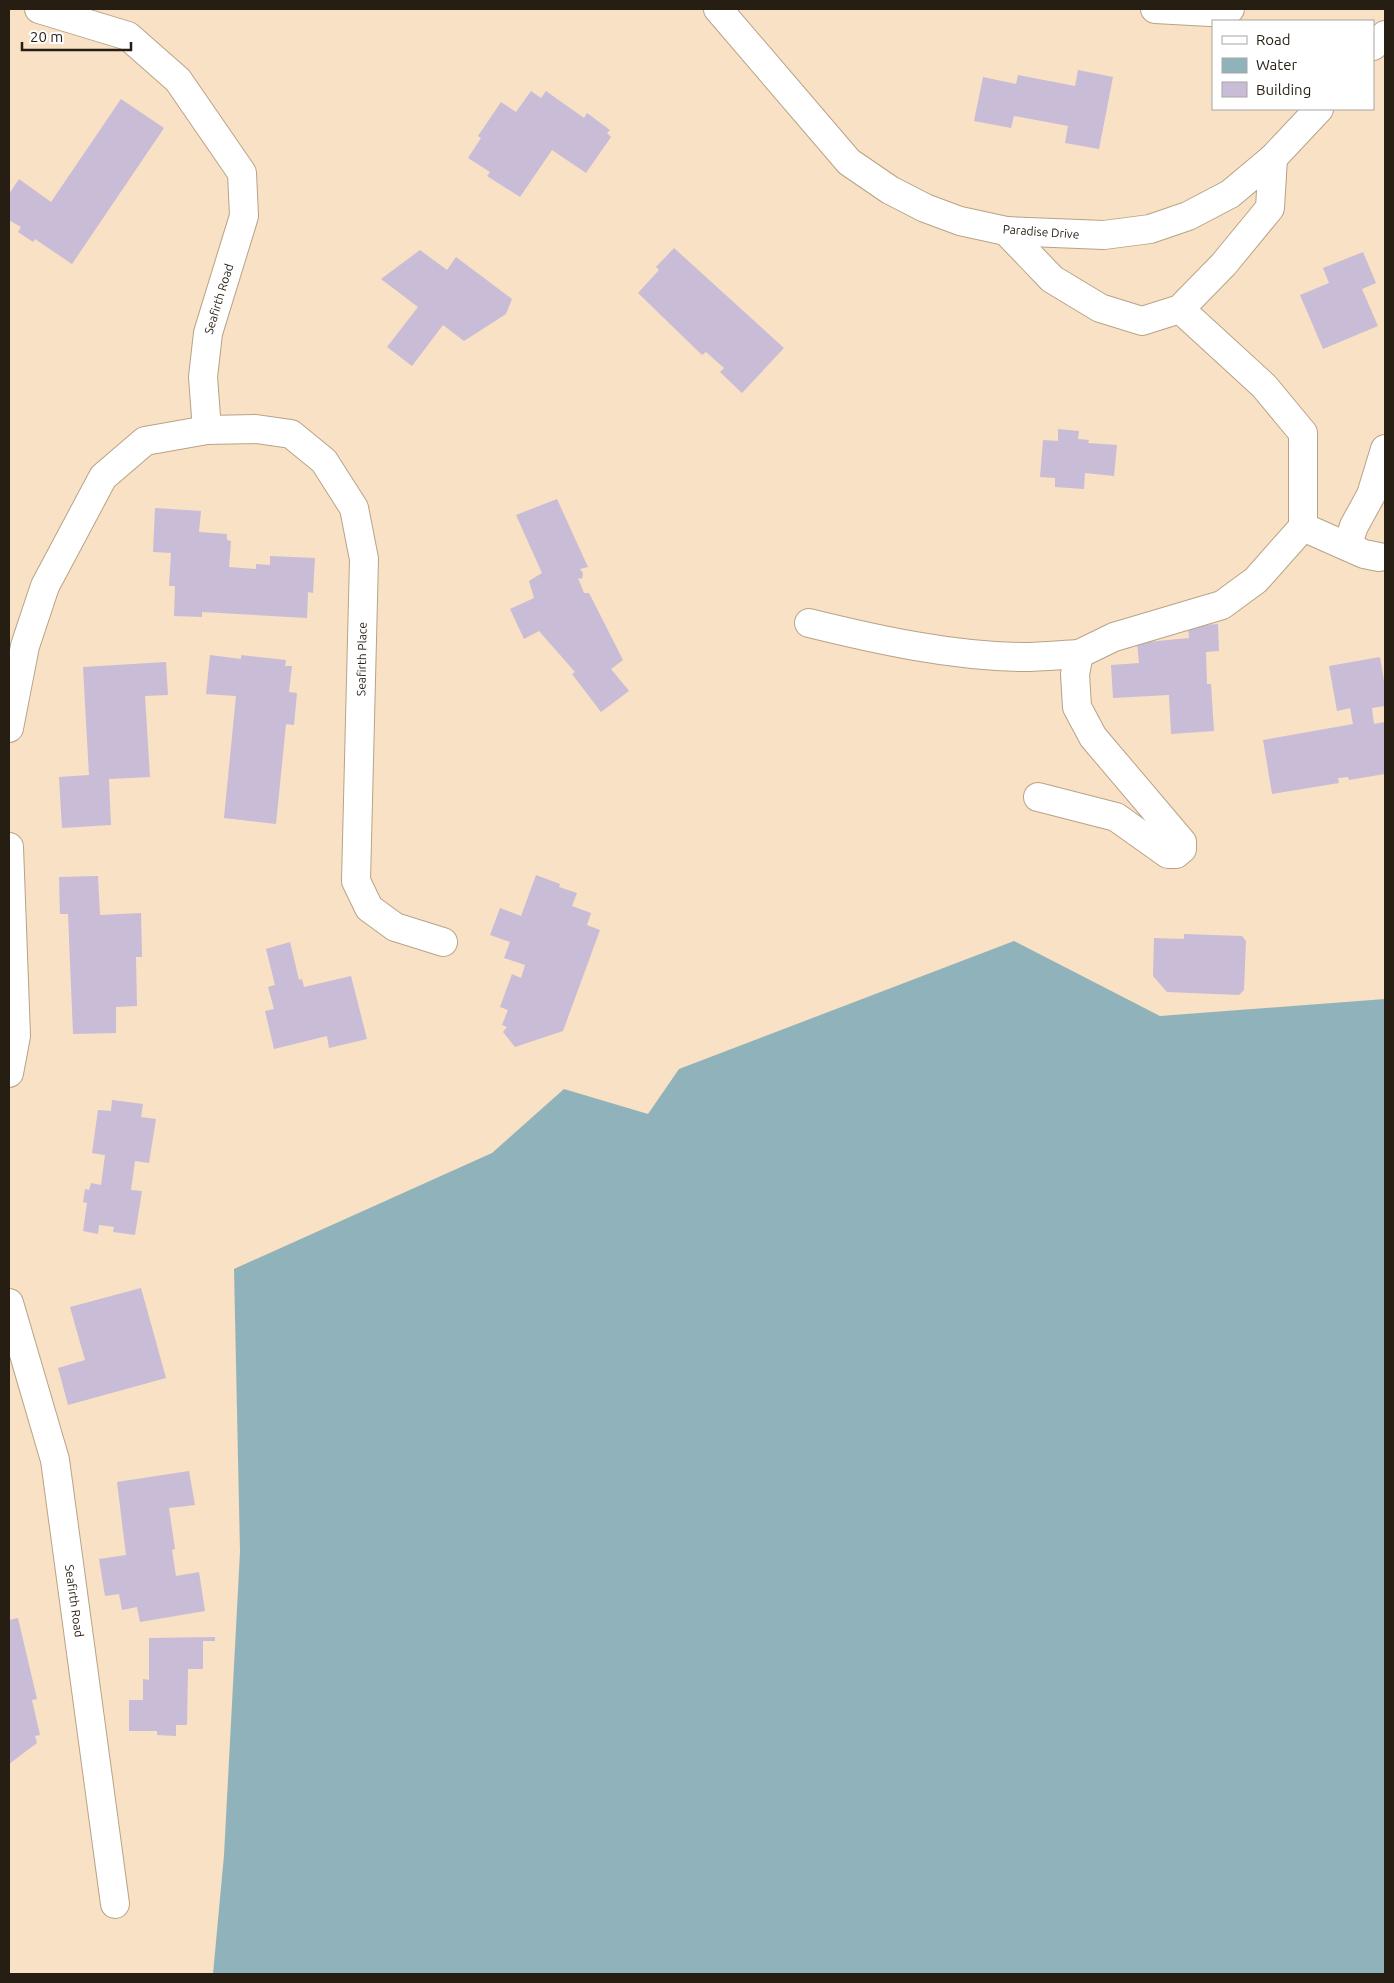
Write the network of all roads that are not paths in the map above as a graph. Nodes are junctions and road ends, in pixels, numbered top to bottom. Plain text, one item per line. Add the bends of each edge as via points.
1 (39, 9) edge
2 (718, 9) edge
3 (1155, 9) edge
4 (1230, 9) edge
5 (1385, 35) edge
6 (1374, 45) edge
7 (1318, 110) edge
8 (1273, 158) junction
9 (1006, 231) junction
10 (1180, 309) junction
11 (207, 430) junction
12 (1385, 449) edge
13 (1303, 527) junction
14 (1347, 546) junction
15 (1379, 557) dead end
16 (809, 624) dead end
17 (1080, 654) junction
18 (9, 728) edge
19 (1038, 797) dead end
20 (9, 847) edge
21 (443, 942) dead end
22 (9, 1072) edge
23 (9, 1304) edge
24 (115, 1904) dead end

1 - 11 street, Seafirth Road via 128,36 178,80 242,173 244,216 208,333 203,378
2 - 9 street, Paradise Drive via 849,162 890,190 925,208 960,221
3 - 4 street via 1210,12
5 - 6 street
7 - 8 street, Paradise Drive
8 - 9 street, Paradise Drive via 1230,194 1188,216 1150,229 1104,235
8 - 10 street via 1270,208 1224,264
9 - 10 street via 1052,279 1100,308 1142,321
10 - 13 street via 1264,386 1303,433
11 - 18 street via 145,441 103,477 45,586 25,646
11 - 21 street, Seafirth Place via 256,429 291,434 324,461 354,508 364,559 356,881 368,908 395,927
12 - 14 street via 1372,495 1354,526
13 - 14 street
13 - 17 street via 1256,580 1222,606 1114,637
14 - 15 street
16 - 17 street via 865,637 960,652 1022,657
17 - 19 street via 1076,674 1077,707 1093,737 1182,842 1182,849 1176,854 1168,854 1116,817
20 - 22 street via 16,1036
23 - 24 street, Seafirth Road via 55,1460

